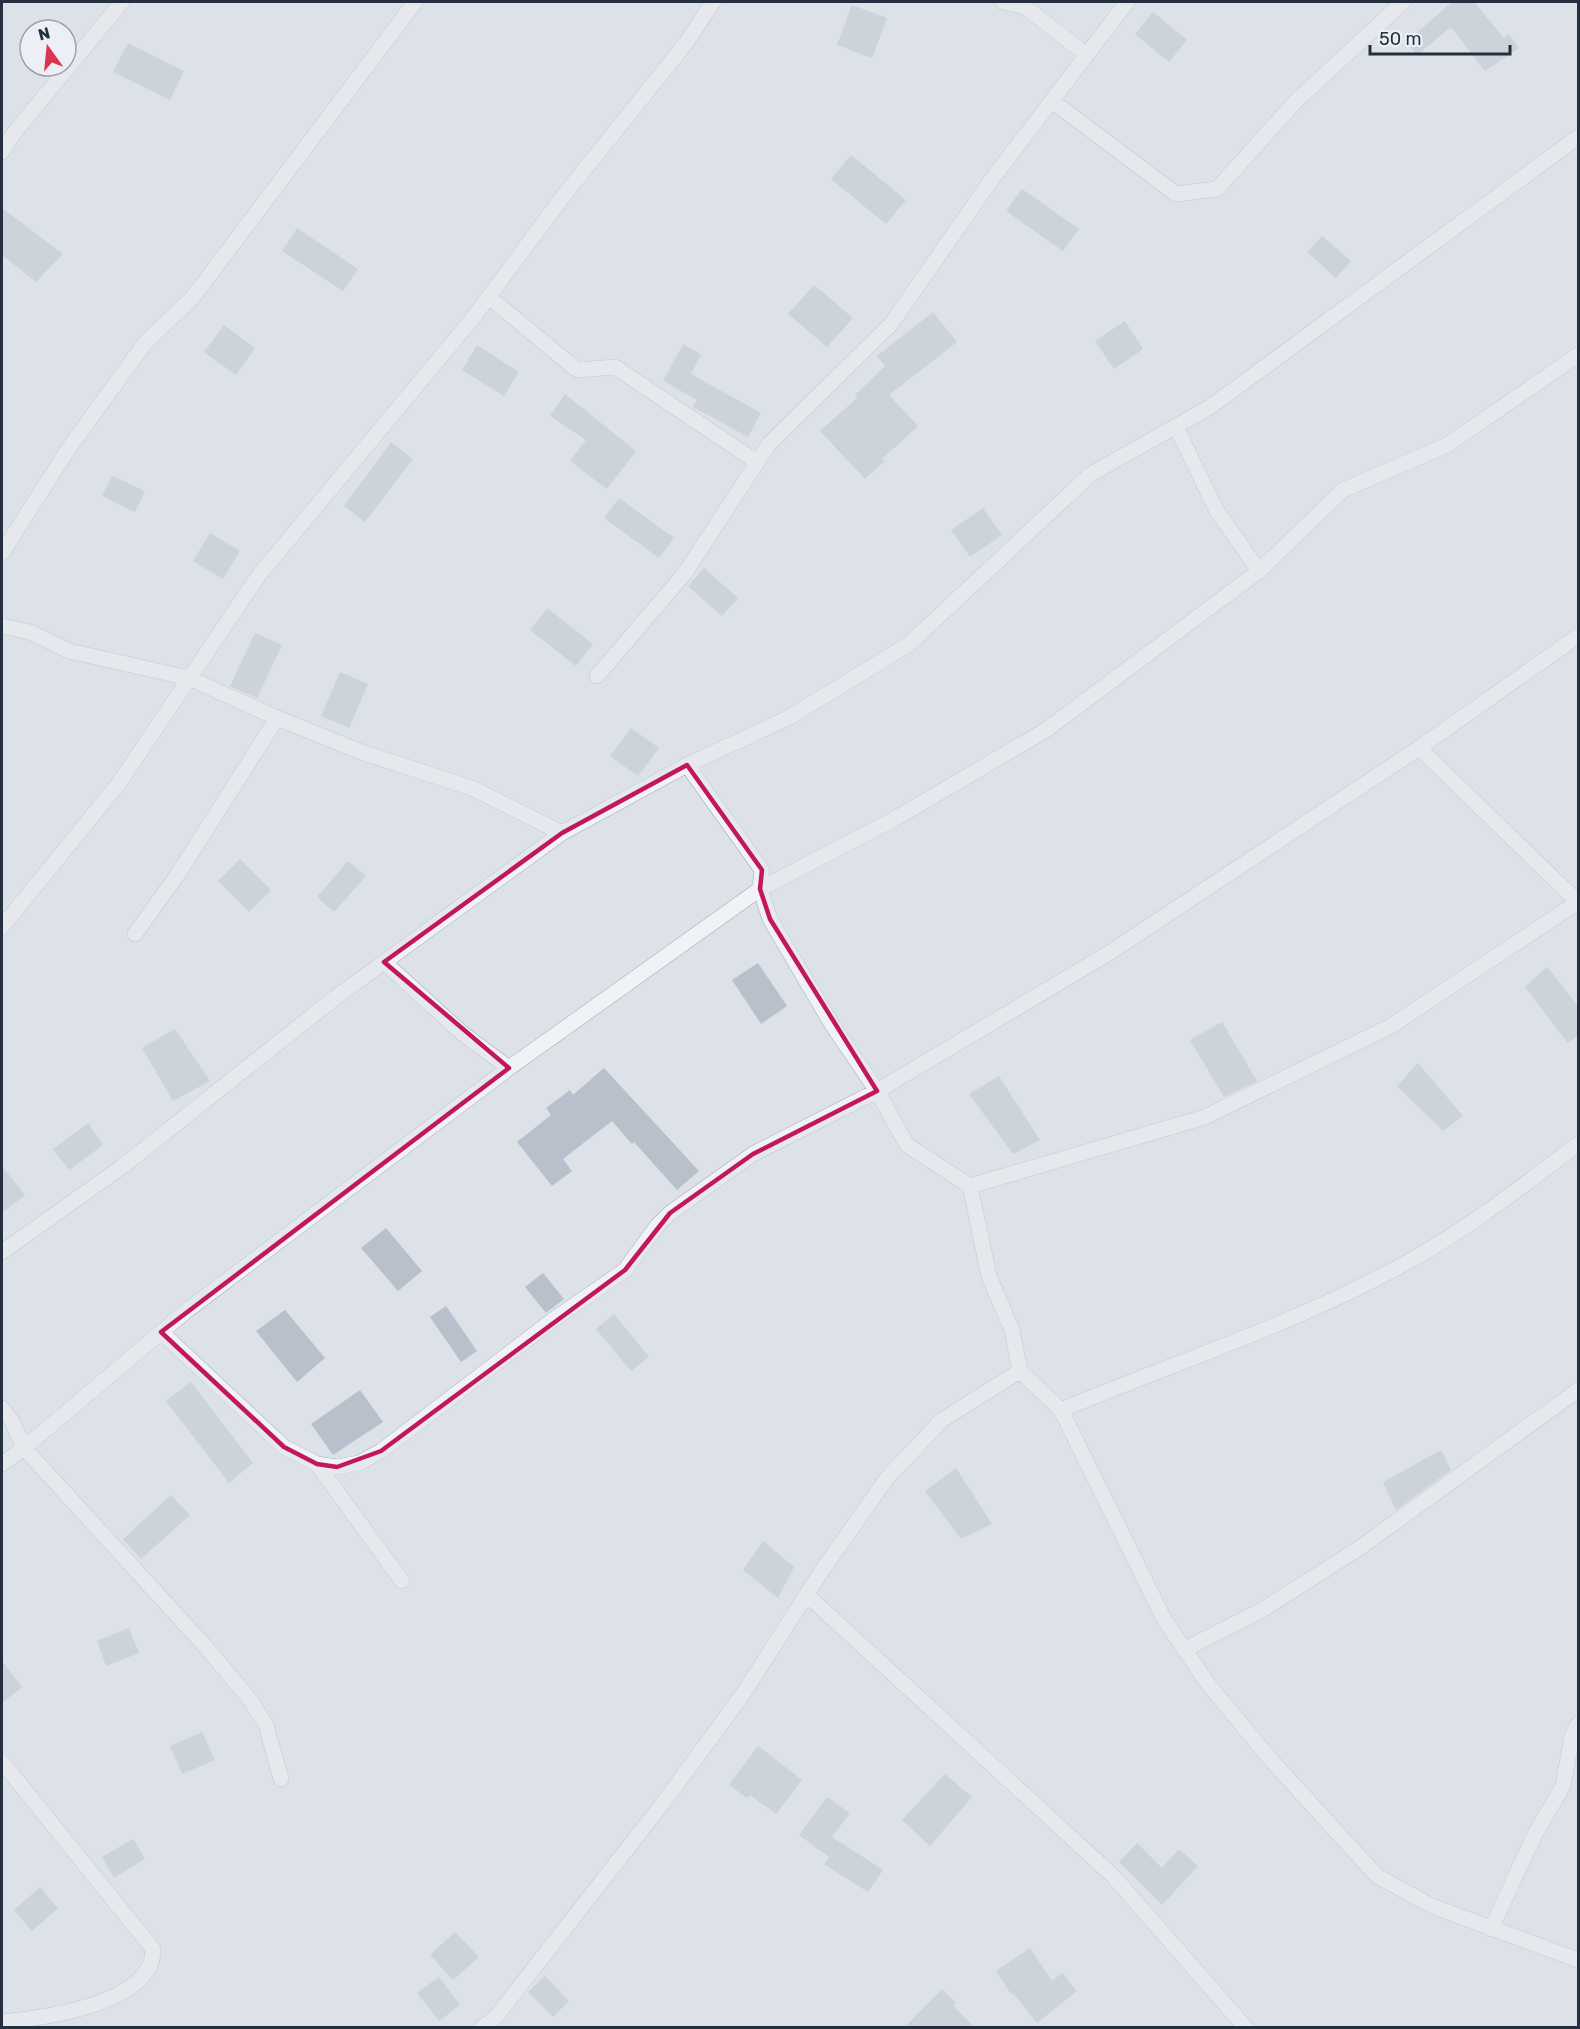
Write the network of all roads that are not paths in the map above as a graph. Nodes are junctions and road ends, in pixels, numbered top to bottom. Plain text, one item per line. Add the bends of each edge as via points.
1 (122, 2) edge
2 (415, 2) edge
3 (713, 2) edge
4 (1003, 2) edge
5 (1127, 2) edge
6 (1403, 2) edge
7 (1087, 55) junction
8 (1052, 101) junction
9 (1578, 137) edge
10 (2, 152) edge
11 (489, 297) junction
12 (1578, 355) edge
13 (1176, 427) junction
14 (757, 462) junction
15 (2, 553) edge
16 (1259, 571) junction
17 (2, 626) edge
18 (1578, 636) edge
19 (597, 675) dead end
20 (189, 678) junction
21 (277, 718) junction
22 (1419, 748) junction
23 (687, 765) junction
24 (562, 833) junction
25 (760, 889) junction
26 (1578, 902) edge
27 (2, 927) edge
28 (135, 934) dead end
29 (384, 962) junction
30 (509, 1068) junction
31 (877, 1091) junction
32 (1578, 1144) edge
33 (970, 1186) junction
34 (2, 1252) edge
35 (161, 1332) junction
36 (1020, 1371) junction
37 (1578, 1390) edge
38 (2, 1408) edge
39 (1061, 1410) junction
40 (24, 1448) junction
41 (2, 1464) edge
42 (317, 1464) junction
43 (402, 1581) dead end
44 (807, 1595) junction
45 (1185, 1649) junction
46 (1578, 1724) edge
47 (2, 1762) edge
48 (281, 1779) dead end
49 (1491, 1929) junction
50 (1578, 1960) edge
51 (2, 2022) edge
52 (481, 2028) edge
53 (1246, 2028) edge

1 - 10 street
2 - 15 street via 193,297 145,343 69,448
3 - 11 street via 686,43 564,195
4 - 7 street via 1025,6
5 - 7 street
6 - 8 street via 1295,102 1217,189 1176,194
7 - 8 street
8 - 14 street via 891,324 769,444
9 - 13 street via 1210,407
11 - 14 street via 577,370 615,368
11 - 20 street via 259,575
12 - 16 street via 1447,445 1343,490
13 - 16 street via 1217,511
13 - 23 street via 1091,474 909,644 790,717
14 - 19 street via 685,573
16 - 25 street via 1046,730 896,818
17 - 20 street via 30,632 69,651
18 - 22 street
20 - 21 street
20 - 27 street via 119,783
21 - 24 street via 364,753 472,788
21 - 28 street
22 - 26 street
22 - 31 street via 1109,952
23 - 24 street
23 - 25 street via 762,870
24 - 29 street
25 - 30 street
25 - 31 street via 770,919 831,1023
26 - 33 street via 1391,1026 1205,1117
29 - 30 street via 462,1033
29 - 34 street via 123,1166
30 - 35 street
31 - 33 street via 907,1145
31 - 42 street via 753,1154 670,1213 625,1270 381,1450 359,1463 337,1467
32 - 39 street via 1458,1232 1391,1271 1251,1334
33 - 36 street via 989,1276 1012,1330
35 - 40 street
35 - 42 street via 284,1447
36 - 39 street
36 - 44 street via 942,1420 886,1478
37 - 45 street via 1358,1549 1262,1610
38 - 40 street
39 - 45 street via 1164,1619
40 - 41 street
40 - 48 street via 251,1701 266,1725
42 - 43 street
44 - 52 street via 743,1694 663,1803 495,2018
44 - 53 street via 1113,1876
45 - 49 street via 1208,1684 1272,1761 1377,1876 1432,1906
46 - 49 street via 1572,1736 1563,1786 1534,1834
47 - 51 street via 153,1949 153,1962 142,1979 107,2001
49 - 50 street

